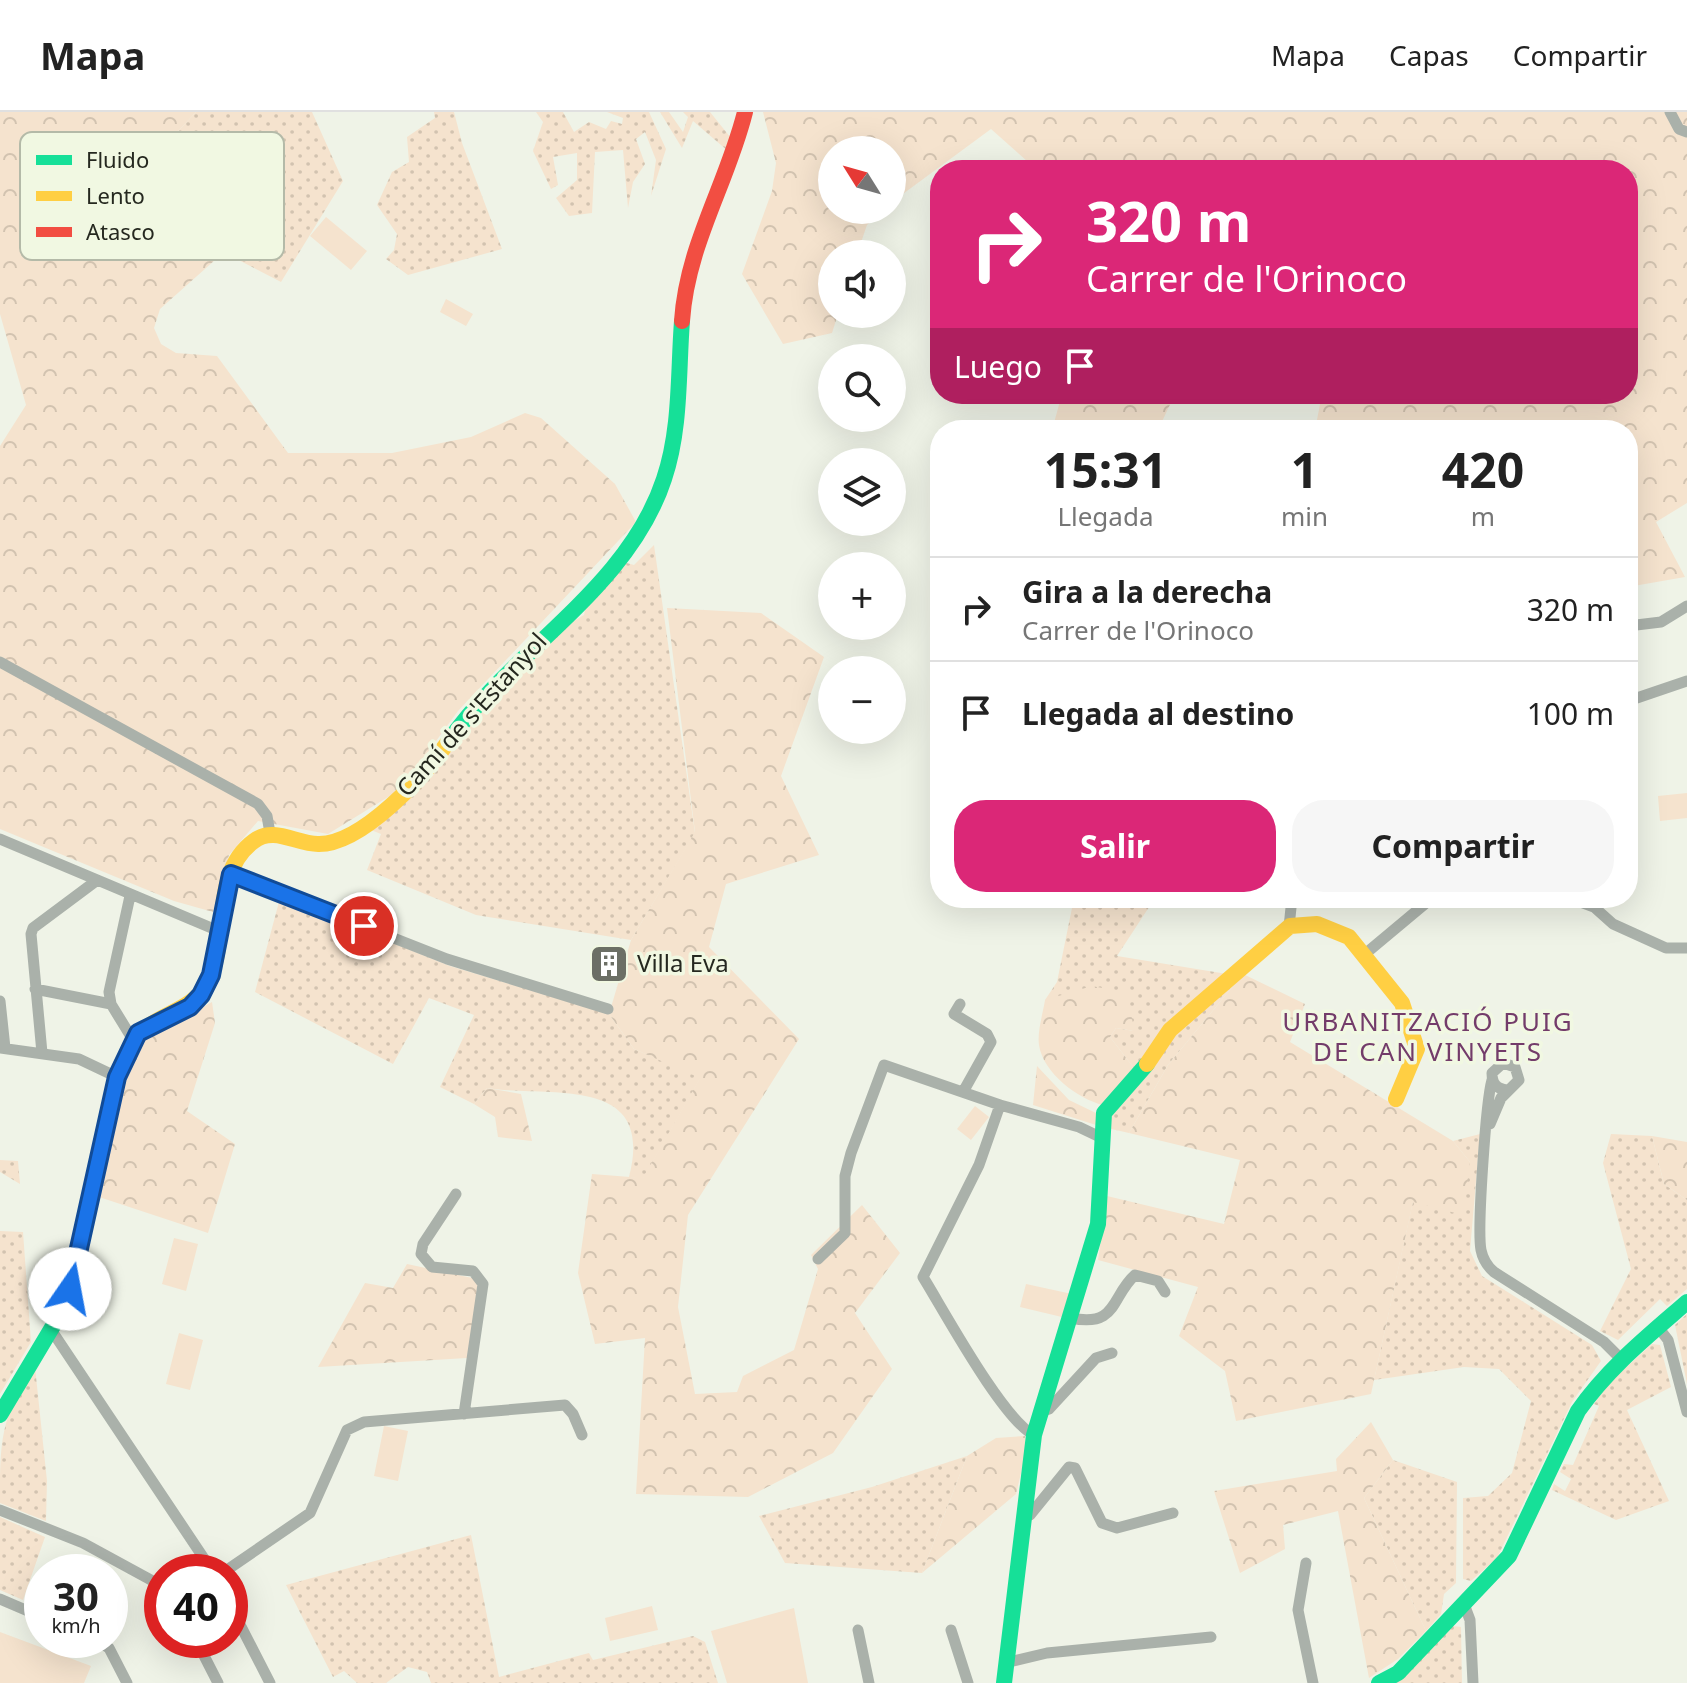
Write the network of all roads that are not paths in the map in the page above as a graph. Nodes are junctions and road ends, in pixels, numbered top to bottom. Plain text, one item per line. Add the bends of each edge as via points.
1 (745, 112) edge
2 (1670, 112) edge
3 (1687, 132) edge
4 (1687, 606) edge
5 (1638, 625) edge
6 (0, 662) edge
7 (1687, 681) edge
8 (1638, 698) edge
9 (270, 833) junction
10 (0, 839) edge
11 (231, 874) junction
12 (96, 881) junction
13 (130, 896) junction
14 (1291, 908) edge
15 (1420, 908) edge
16 (1595, 908) edge
17 (1289, 927) junction
18 (221, 932) junction
19 (1687, 948) edge
20 (1365, 954) junction
21 (35, 989) junction
22 (0, 1001) edge
23 (111, 1004) junction
24 (960, 1004) dead end
25 (608, 1009) dead end
26 (133, 1040) junction
27 (2, 1048) edge
28 (42, 1053) junction
29 (117, 1077) junction
30 (1492, 1080) junction
31 (1507, 1090) junction
32 (963, 1092) junction
33 (1396, 1099) dead end
34 (1000, 1105) junction
35 (1487, 1134) junction
36 (1100, 1137) junction
37 (456, 1194) dead end
38 (818, 1259) dead end
39 (1165, 1292) dead end
40 (1687, 1302) edge
41 (1071, 1318) junction
42 (1658, 1327) junction
43 (50, 1328) junction
44 (1112, 1353) dead end
45 (1621, 1359) junction
46 (1040, 1412) junction
47 (1687, 1412) edge
48 (464, 1414) junction
49 (0, 1415) edge
50 (582, 1435) dead end
51 (1034, 1435) junction
52 (0, 1510) edge
53 (1173, 1513) dead end
54 (1026, 1515) junction
55 (201, 1554) edge
56 (248, 1556) edge
57 (1306, 1563) dead end
58 (144, 1576) edge
59 (0, 1599) edge
60 (1464, 1604) junction
61 (24, 1609) edge
62 (858, 1630) dead end
63 (951, 1630) dead end
64 (1211, 1637) dead end
65 (248, 1640) edge
66 (114, 1658) edge
67 (205, 1658) edge
68 (1005, 1663) junction
69 (1002, 1682) edge
70 (127, 1683) edge
71 (218, 1683) edge
72 (270, 1683) edge
73 (869, 1683) edge
74 (968, 1683) edge
75 (1313, 1683) edge
76 (1381, 1683) edge
77 (1473, 1683) edge

1 - 9 street, Camí de s'Estanyol via 687,280 668,463 661,488 632,540 469,712 403,796 331,844
2 - 3 street via 1679,129
4 - 5 street via 1661,622
6 - 9 street via 258,804
7 - 8 street
9 - 11 street via 242,851
10 - 12 street
11 - 18 street
11 - 25 street via 447,959
12 - 13 street
12 - 21 street via 33,928
13 - 18 street
13 - 23 street via 109,992
14 - 17 street
15 - 20 street
16 - 19 street via 1613,924 1666,948
17 - 20 street via 1332,928
17 - 36 street via 1170,1030 1137,1080 1104,1113
18 - 26 street via 211,975 197,1001
20 - 33 street via 1402,1003 1417,1042
21 - 23 street
21 - 28 street
22 - 27 street
23 - 26 street
24 - 32 street via 954,1014 991,1042
26 - 29 street
27 - 28 street
28 - 29 street via 79,1059
29 - 43 street via 70,1289
30 - 31 street
30 - 31 street via 1497,1066 1515,1067 1519,1080
30 - 35 street via 1485,1110
31 - 35 street via 1492,1112
32 - 34 street
32 - 38 street via 884,1065 845,1176 845,1233
34 - 36 street
34 - 51 street via 979,1165 923,1277 990,1387
35 - 45 street via 1480,1238 1487,1265 1604,1342
36 - 41 street via 1098,1224
37 - 48 street via 421,1254 432,1267 473,1271 483,1284
39 - 41 street via 1158,1281 1135,1275 1099,1319
40 - 42 street
41 - 46 street
42 - 45 street
42 - 47 street via 1668,1340
43 - 49 street via 10,1388
43 - 55 street
44 - 46 street via 1096,1358 1049,1409
45 - 60 street via 1578,1411 1509,1556
46 - 51 street
48 - 50 street via 565,1405
48 - 56 street via 364,1422 347,1430 310,1513
51 - 54 street
52 - 58 street via 83,1543
53 - 54 street via 1117,1528 1102,1523 1075,1468 1069,1467
54 - 68 street
57 - 75 street via 1298,1610
59 - 61 street
60 - 76 street via 1398,1673
60 - 77 street via 1470,1620
62 - 73 street
63 - 74 street
64 - 68 street via 1047,1653
65 - 72 street
66 - 70 street
67 - 71 street
68 - 69 street

